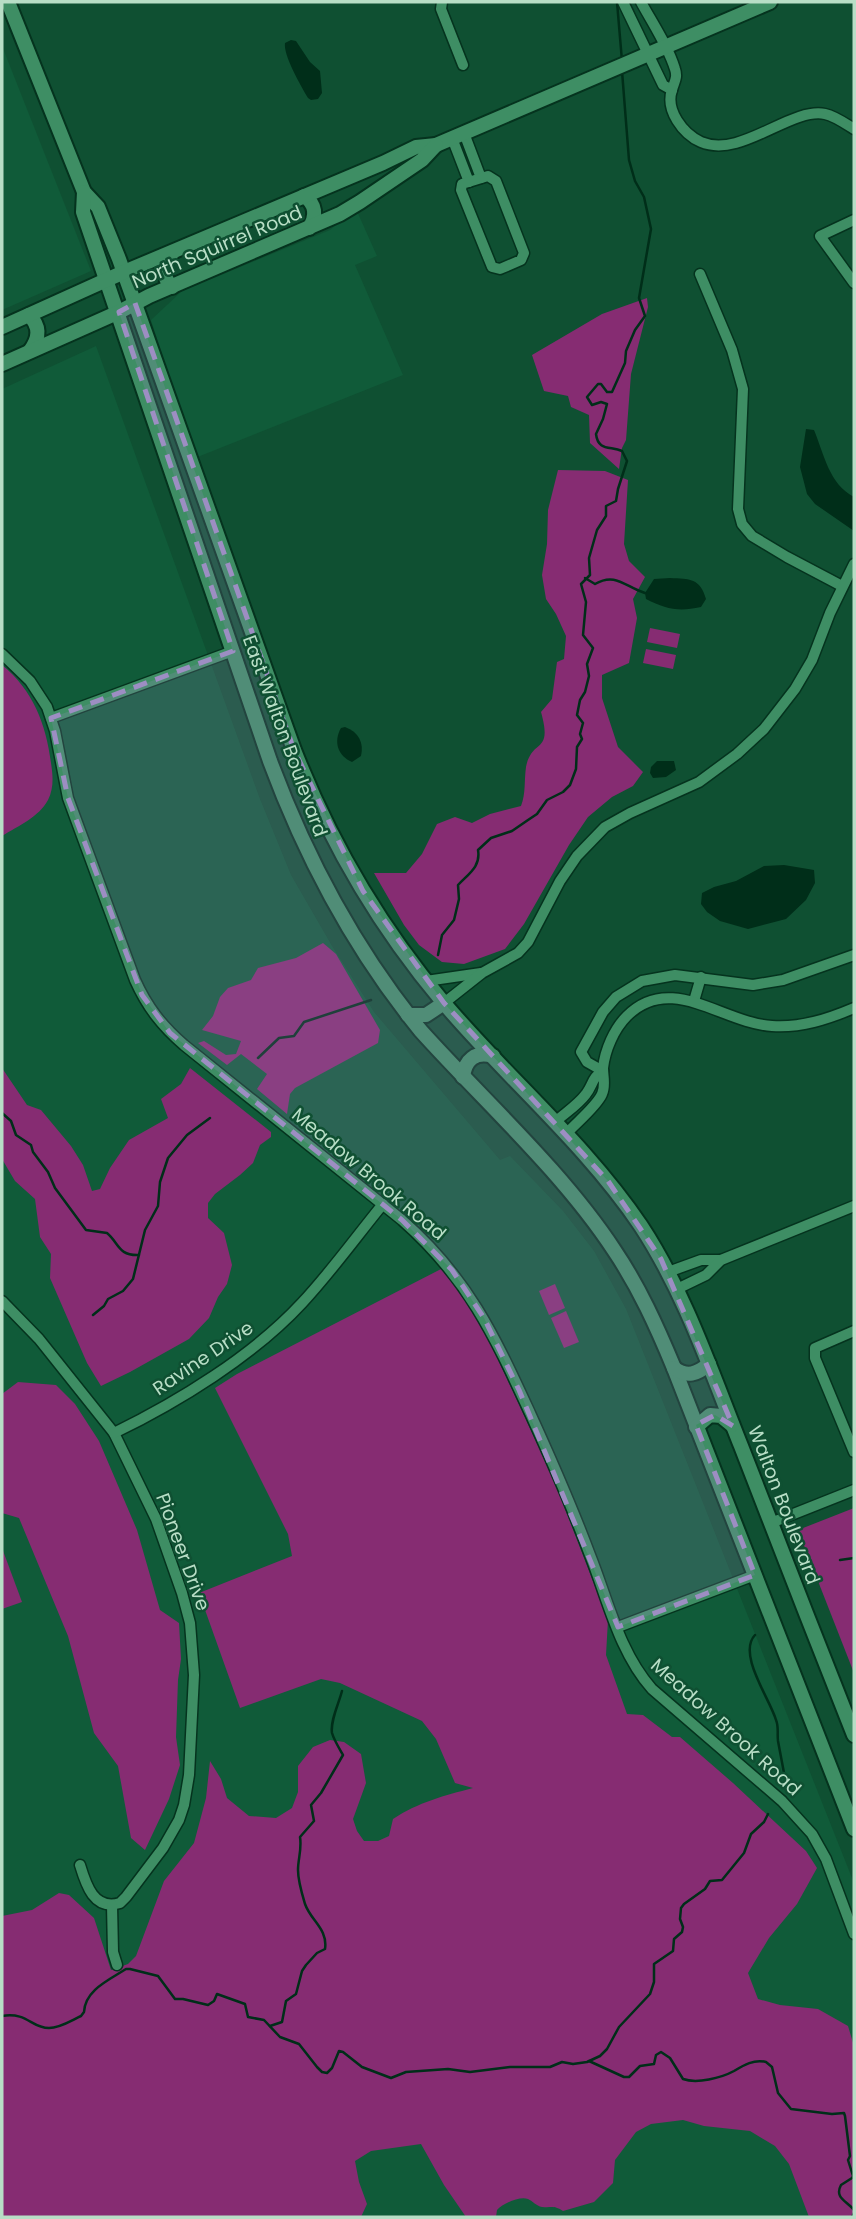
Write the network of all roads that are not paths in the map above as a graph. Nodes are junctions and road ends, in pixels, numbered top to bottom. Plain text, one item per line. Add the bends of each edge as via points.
1 (8, 2) edge
2 (442, 2) edge
3 (623, 2) edge
4 (641, 2) edge
5 (770, 2) edge
6 (666, 47) junction
7 (649, 55) junction
8 (463, 65) dead end
9 (672, 90) junction
10 (854, 129) edge
11 (458, 135) junction
12 (436, 145) junction
13 (392, 159) junction
14 (396, 177) junction
15 (481, 178) junction
16 (469, 182) junction
17 (84, 192) junction
18 (304, 196) junction
19 (854, 220) edge
20 (309, 228) junction
21 (173, 252) junction
22 (124, 272) junction
23 (700, 274) dead end
24 (107, 281) junction
25 (854, 283) edge
26 (172, 286) junction
27 (135, 303) junction
28 (118, 312) junction
29 (29, 315) junction
30 (2, 327) edge
31 (30, 351) junction
32 (2, 364) edge
33 (215, 529) junction
34 (192, 530) junction
35 (854, 564) edge
36 (842, 586) junction
37 (233, 652) junction
38 (2, 654) edge
39 (51, 718) junction
40 (854, 955) edge
41 (482, 973) junction
42 (701, 977) junction
43 (426, 981) junction
44 (694, 1001) junction
45 (444, 1003) junction
46 (854, 1008) edge
47 (408, 1015) junction
48 (493, 1056) junction
49 (603, 1071) junction
50 (463, 1077) junction
51 (582, 1098) junction
52 (592, 1107) junction
53 (555, 1122) junction
54 (566, 1133) junction
55 (383, 1204) junction
56 (854, 1206) edge
57 (721, 1260) junction
58 (668, 1272) junction
59 (677, 1289) junction
60 (2, 1301) edge
61 (854, 1331) edge
62 (709, 1364) junction
63 (674, 1368) junction
64 (733, 1426) junction
65 (696, 1427) junction
66 (114, 1433) junction
67 (854, 1452) edge
68 (854, 1490) edge
69 (771, 1523) junction
70 (755, 1575) junction
71 (618, 1627) junction
72 (854, 1735) edge
73 (853, 1823) edge
74 (80, 1865) dead end
75 (112, 1905) junction
76 (854, 1934) edge
77 (117, 1965) dead end

1 - 17 main road, East Walton Boulevard
2 - 8 street
3 - 7 street
4 - 6 street
5 - 6 main road, North Squirrel Road
6 - 7 main road, North Squirrel Road
6 - 9 street via 677,75
7 - 9 street via 663,85
7 - 11 main road, North Squirrel Road
9 - 10 street via 670,104 675,116 702,143 718,146 745,140 811,114 826,114
11 - 12 main road, North Squirrel Road
11 - 15 street
11 - 16 street
12 - 13 main road, North Squirrel Road via 416,147
12 - 14 main road, North Squirrel Road
13 - 14 main road via 398,167
13 - 18 main road, North Squirrel Road
14 - 20 main road, North Squirrel Road
15 - 16 street
15 - 16 street via 496,181 524,253 521,260 500,269 492,267 461,190 462,184
17 - 22 main road, East Walton Boulevard via 98,207
17 - 24 main road, East Walton Boulevard via 83,212
18 - 20 main road via 315,212
18 - 21 main road, North Squirrel Road
19 - 25 street via 820,236
20 - 26 main road, North Squirrel Road
21 - 22 main road, North Squirrel Road
21 - 26 main road via 164,270
22 - 24 main road, North Squirrel Road
22 - 27 main road, East Walton Boulevard
23 - 36 street via 741,377 738,509 742,524 752,536 787,558
24 - 28 main road, East Walton Boulevard
24 - 29 main road, North Squirrel Road
26 - 27 main road, North Squirrel Road
27 - 28 main road, North Squirrel Road
27 - 33 main road, East Walton Boulevard
28 - 31 main road, North Squirrel Road
28 - 34 main road, East Walton Boulevard
29 - 30 main road, North Squirrel Road
29 - 31 main road via 38,332
31 - 32 main road, North Squirrel Road
33 - 34 main road via 202,523
33 - 43 main road, East Walton Boulevard via 294,750 328,828 377,914
34 - 37 main road, East Walton Boulevard
35 - 36 street
36 - 41 street via 812,660 764,729 699,782 630,813 597,835 560,881 528,942 518,953
37 - 39 street
37 - 47 main road, East Walton Boulevard via 300,835 328,892
38 - 39 street, Meadow Brook Road via 30,681
39 - 55 street, Meadow Brook Road via 68,798 149,1008 184,1045
40 - 42 street via 783,980 752,985
41 - 43 street
41 - 45 street
42 - 44 street
42 - 49 street via 675,975 642,981 616,996 581,1052 587,1062
43 - 45 main road, East Walton Boulevard
44 - 46 street via 747,1022 772,1026 816,1022
44 - 49 street via 672,997 640,1005 615,1031
45 - 47 main road via 426,1015
45 - 48 main road, East Walton Boulevard
47 - 50 main road, East Walton Boulevard
48 - 50 main road via 473,1057 466,1063
48 - 53 main road, East Walton Boulevard
49 - 51 street
49 - 52 street via 602,1094
50 - 63 main road, East Walton Boulevard via 585,1210 626,1269
51 - 52 street
51 - 53 street
52 - 54 street
53 - 54 main road, East Walton Boulevard
54 - 58 main road, East Walton Boulevard via 619,1195
55 - 66 street, Ravine Drive via 318,1285 272,1333 222,1370
55 - 71 street, Meadow Brook Road via 438,1253 484,1318 556,1472
56 - 57 street
57 - 58 street via 701,1260
57 - 59 street via 706,1275
58 - 59 main road, East Walton Boulevard
59 - 62 main road, Walton Boulevard
60 - 66 street, Pioneer Drive via 33,1332
61 - 67 street via 815,1348 815,1358
62 - 63 main road via 689,1375
62 - 64 main road, Walton Boulevard
63 - 65 main road
64 - 65 main road via 715,1415
64 - 69 main road, Walton Boulevard
65 - 70 main road
66 - 75 street, Pioneer Drive via 172,1562 190,1623 194,1675 189,1775 178,1820 127,1897
68 - 69 street
69 - 72 main road, Walton Boulevard
70 - 71 street
70 - 73 main road
71 - 76 street, Meadow Brook Road via 629,1656 652,1689 782,1801 812,1834
74 - 75 street via 94,1898
75 - 77 street

